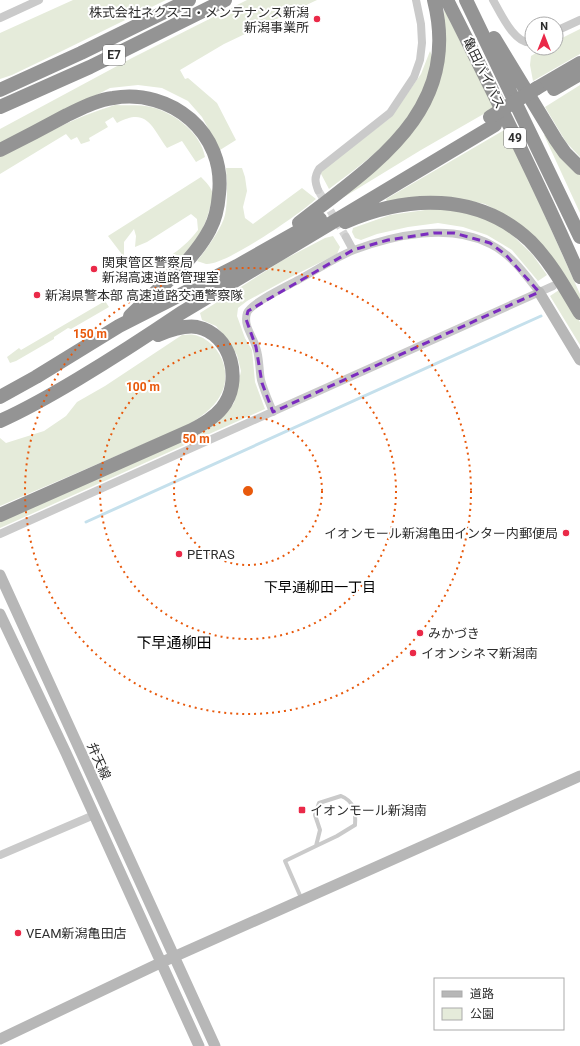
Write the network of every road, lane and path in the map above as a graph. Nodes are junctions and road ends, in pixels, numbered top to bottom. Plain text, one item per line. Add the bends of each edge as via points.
1 (39, 0) edge
2 (189, 0) edge
3 (225, 0) edge
4 (416, 0) edge
5 (434, 0) edge
6 (447, 0) edge
7 (466, 0) edge
8 (471, 0) edge
9 (493, 0) edge
10 (0, 18) edge
11 (580, 20) edge
12 (564, 27) edge
13 (524, 40) edge
14 (580, 63) edge
15 (90, 67) junction
16 (580, 74) edge
17 (0, 90) edge
18 (539, 93) junction
19 (0, 107) edge
20 (0, 114) edge
21 (493, 121) junction
22 (0, 150) edge
23 (580, 168) edge
24 (318, 190) tunnel mouth
25 (346, 237) tunnel mouth
26 (580, 237) edge
27 (292, 247) junction
28 (353, 250) junction
29 (259, 254) junction
30 (580, 277) edge
31 (553, 286) dead end
32 (539, 292) junction
33 (580, 314) edge
34 (119, 326) junction
35 (132, 346) junction
36 (580, 360) edge
37 (0, 397) edge
38 (273, 412) junction
39 (0, 421) edge
40 (0, 516) edge
41 (0, 534) edge
42 (0, 575) edge
43 (0, 614) edge
44 (580, 776) edge
45 (94, 816) junction
46 (316, 846) junction
47 (0, 855) edge
48 (302, 900) junction
49 (174, 958) junction
50 (160, 963) junction
51 (0, 1039) edge
52 (199, 1046) edge
53 (215, 1046) edge

1 - 10 street
2 - 17 highway, E7
3 - 15 highway, E7
4 - 24 street via 422,24 422,43 414,77 390,113 319,169 315,175
5 - 29 highway via 440,35 438,61 426,100 410,125 371,165
6 - 30 highway, 亀田バイパス / 49 via 541,190
7 - 26 highway, 亀田バイパス / 49
8 - 23 highway via 546,125 565,153
9 - 13 street via 512,32
11 - 12 street
14 - 18 highway
15 - 19 highway, E7
15 - 20 highway
16 - 18 highway
18 - 21 highway
21 - 27 highway
21 - 29 highway
22 - 34 highway via 96,103 128,96 159,101 173,107 198,126 207,138 218,163 220,177 218,205 210,229 189,258
25 - 28 street
27 - 33 highway via 349,220 388,208 421,203 466,206 493,216 530,242 552,267
27 - 35 highway
28 - 32 street via 412,235 454,233 472,237 506,254
28 - 38 street via 270,295 248,311 248,328 256,347 262,383
29 - 34 highway
31 - 32 street
32 - 36 street
32 - 38 street
34 - 37 highway
35 - 39 highway via 48,397
35 - 40 highway via 178,328 195,327 210,332 223,345 231,360 233,378 229,398 216,415 192,430
38 - 41 street
42 - 49 street, 弁天線
43 - 45 street, 弁天線
44 - 48 street
45 - 47 street
45 - 50 street, 弁天線
46 - 46 lane via 320,830 315,815 319,803 342,796 348,799 356,813 355,825
46 - 48 lane via 285,861
48 - 49 street
49 - 50 street
49 - 53 street, 弁天線
50 - 51 street
50 - 52 street, 弁天線

